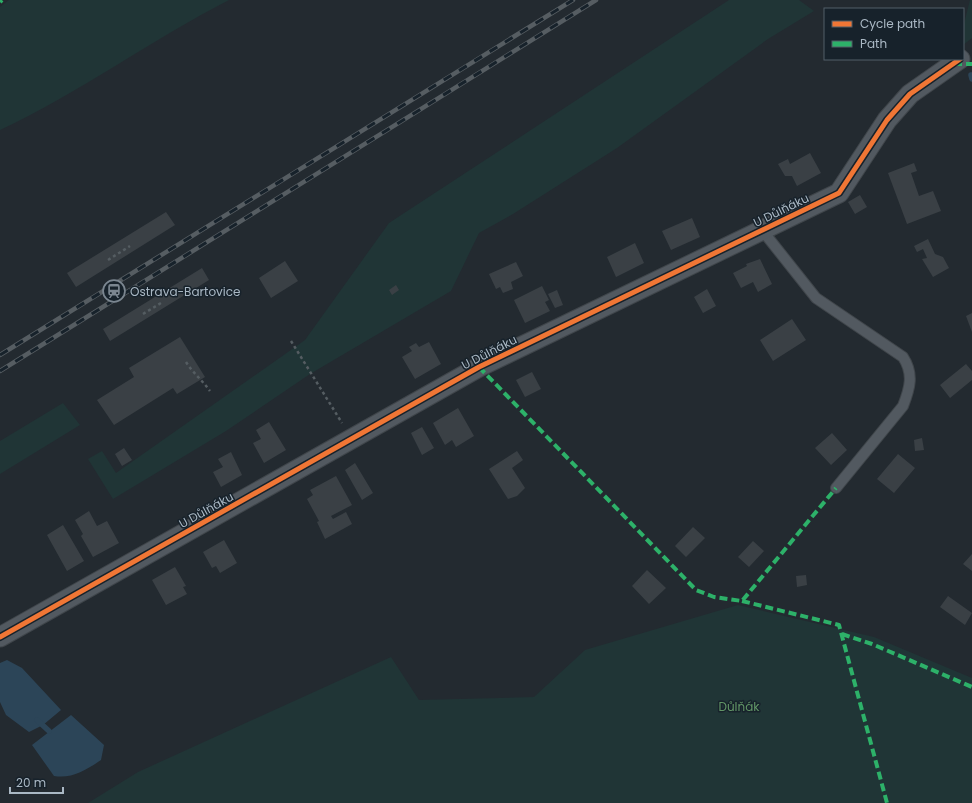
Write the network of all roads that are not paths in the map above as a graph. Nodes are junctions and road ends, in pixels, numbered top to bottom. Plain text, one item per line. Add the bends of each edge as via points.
1 (972, 50) edge
2 (964, 56) edge
3 (959, 60) edge
4 (762, 230) junction
5 (836, 488) dead end
6 (0, 637) edge

1 - 2 street
3 - 4 street, U Důlňáku via 910,94 887,120 839,193
4 - 5 lane via 816,298 904,356 909,366 909,391 902,406
4 - 6 street, U Důlňáku via 479,367

